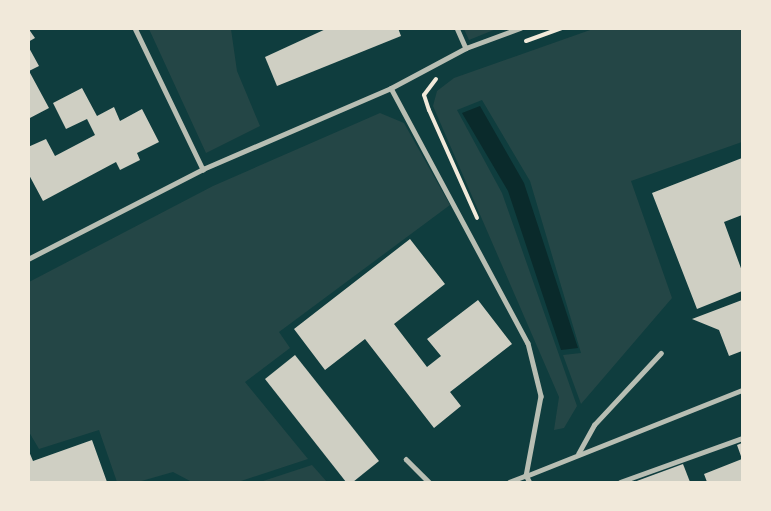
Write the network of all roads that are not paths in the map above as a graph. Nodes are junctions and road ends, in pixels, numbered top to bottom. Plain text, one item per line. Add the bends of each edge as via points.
1 (135, 28) edge
2 (457, 28) edge
3 (520, 28) edge
4 (466, 48) junction
5 (391, 88) junction
6 (203, 169) junction
7 (28, 259) edge
8 (661, 353) dead end
9 (742, 390) edge
10 (742, 438) edge
11 (578, 454) junction
12 (406, 459) dead end
13 (526, 476) junction
14 (429, 483) edge
15 (510, 483) edge
16 (529, 483) edge
17 (620, 483) edge

1 - 6 lane
2 - 4 lane
3 - 4 lane
4 - 5 lane
5 - 6 lane
5 - 13 lane via 528,343 541,396
6 - 7 lane
8 - 11 lane via 594,425
9 - 11 lane
10 - 17 lane
11 - 13 lane
12 - 14 lane
13 - 15 lane
13 - 16 lane

